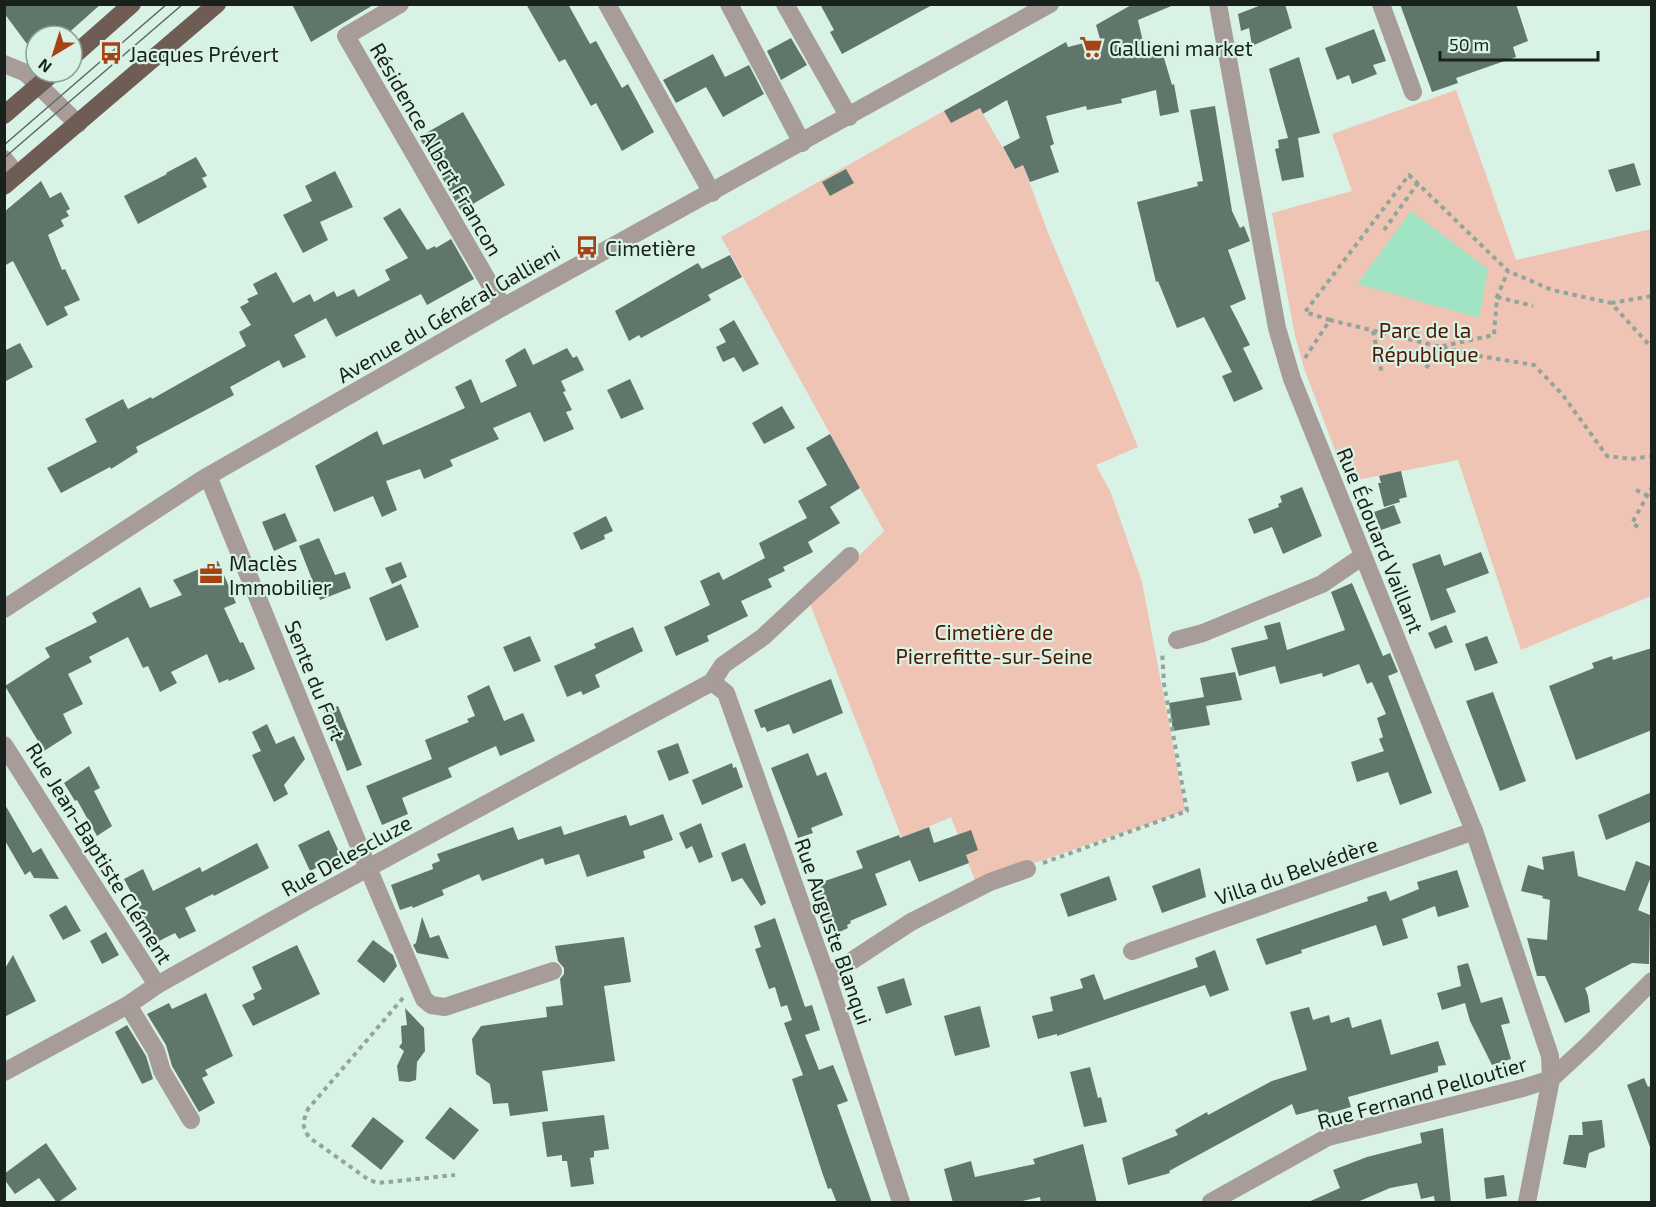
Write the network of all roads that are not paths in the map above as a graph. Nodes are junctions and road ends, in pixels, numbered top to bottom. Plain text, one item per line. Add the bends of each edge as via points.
1 (132, 4) edge
2 (217, 4) edge
3 (400, 4) edge
4 (607, 4) edge
5 (729, 4) edge
6 (785, 4) edge
7 (1050, 4) edge
8 (1218, 4) edge
9 (1381, 4) edge
10 (84, 46) edge
11 (4, 64) edge
12 (39, 85) junction
13 (1413, 92) dead end
14 (4, 115) edge
15 (849, 117) junction
16 (78, 124) junction
17 (802, 143) junction
18 (4, 159) edge
19 (11, 181) edge
20 (712, 193) junction
21 (503, 307) junction
22 (208, 476) junction
23 (850, 556) dead end
24 (1363, 556) junction
25 (4, 609) edge
26 (1178, 640) road end
27 (712, 682) junction
28 (4, 745) edge
29 (1474, 831) junction
30 (368, 868) junction
31 (1027, 869) road end
32 (1132, 951) dead end
33 (553, 971) dead end
34 (827, 977) junction
35 (1652, 981) edge
36 (157, 985) junction
37 (128, 1005) junction
38 (4, 1072) edge
39 (1551, 1079) junction
40 (191, 1120) dead end
41 (902, 1203) edge
42 (1211, 1203) edge
43 (1527, 1203) edge

1 - 10 main road
2 - 16 main road
3 - 21 street, Résidence Albert Francon via 346,36
4 - 20 street
5 - 17 street
6 - 15 street
7 - 15 street, Avenue du Général Gallieni
8 - 24 street, Rue Édouard Vaillant via 1277,328 1292,379
9 - 13 street
11 - 12 street via 26,73
12 - 14 main road
12 - 16 street
15 - 17 street, Avenue du Général Gallieni
16 - 19 main road
17 - 20 street, Avenue du Général Gallieni
18 - 19 street
20 - 21 street, Avenue du Général Gallieni
21 - 22 street, Avenue du Général Gallieni
22 - 25 street, Avenue du Général Gallieni
22 - 30 street, Sente du Fort
23 - 27 street via 763,637 723,665
24 - 26 street via 1322,584
24 - 29 street, Rue Édouard Vaillant
27 - 30 street, Rue Delescluze
27 - 34 street, Rue Auguste Blanqui via 726,693
28 - 36 street, Rue Jean-Baptiste Clément
29 - 32 street, Villa du Belvédère
29 - 39 street, Rue Édouard Vaillant via 1550,1056
30 - 33 street, Sente du Fort via 424,999 431,1005 445,1007
30 - 36 street, Rue Delescluze
31 - 34 street via 990,882 911,922
34 - 41 street, Rue Auguste Blanqui
35 - 39 street
36 - 37 street, Rue Delescluze
37 - 38 street, Rue Delescluze
37 - 40 street
39 - 42 street, Rue Fernand Pelloutier via 1328,1137
39 - 43 street, Rue Édouard Vaillant

